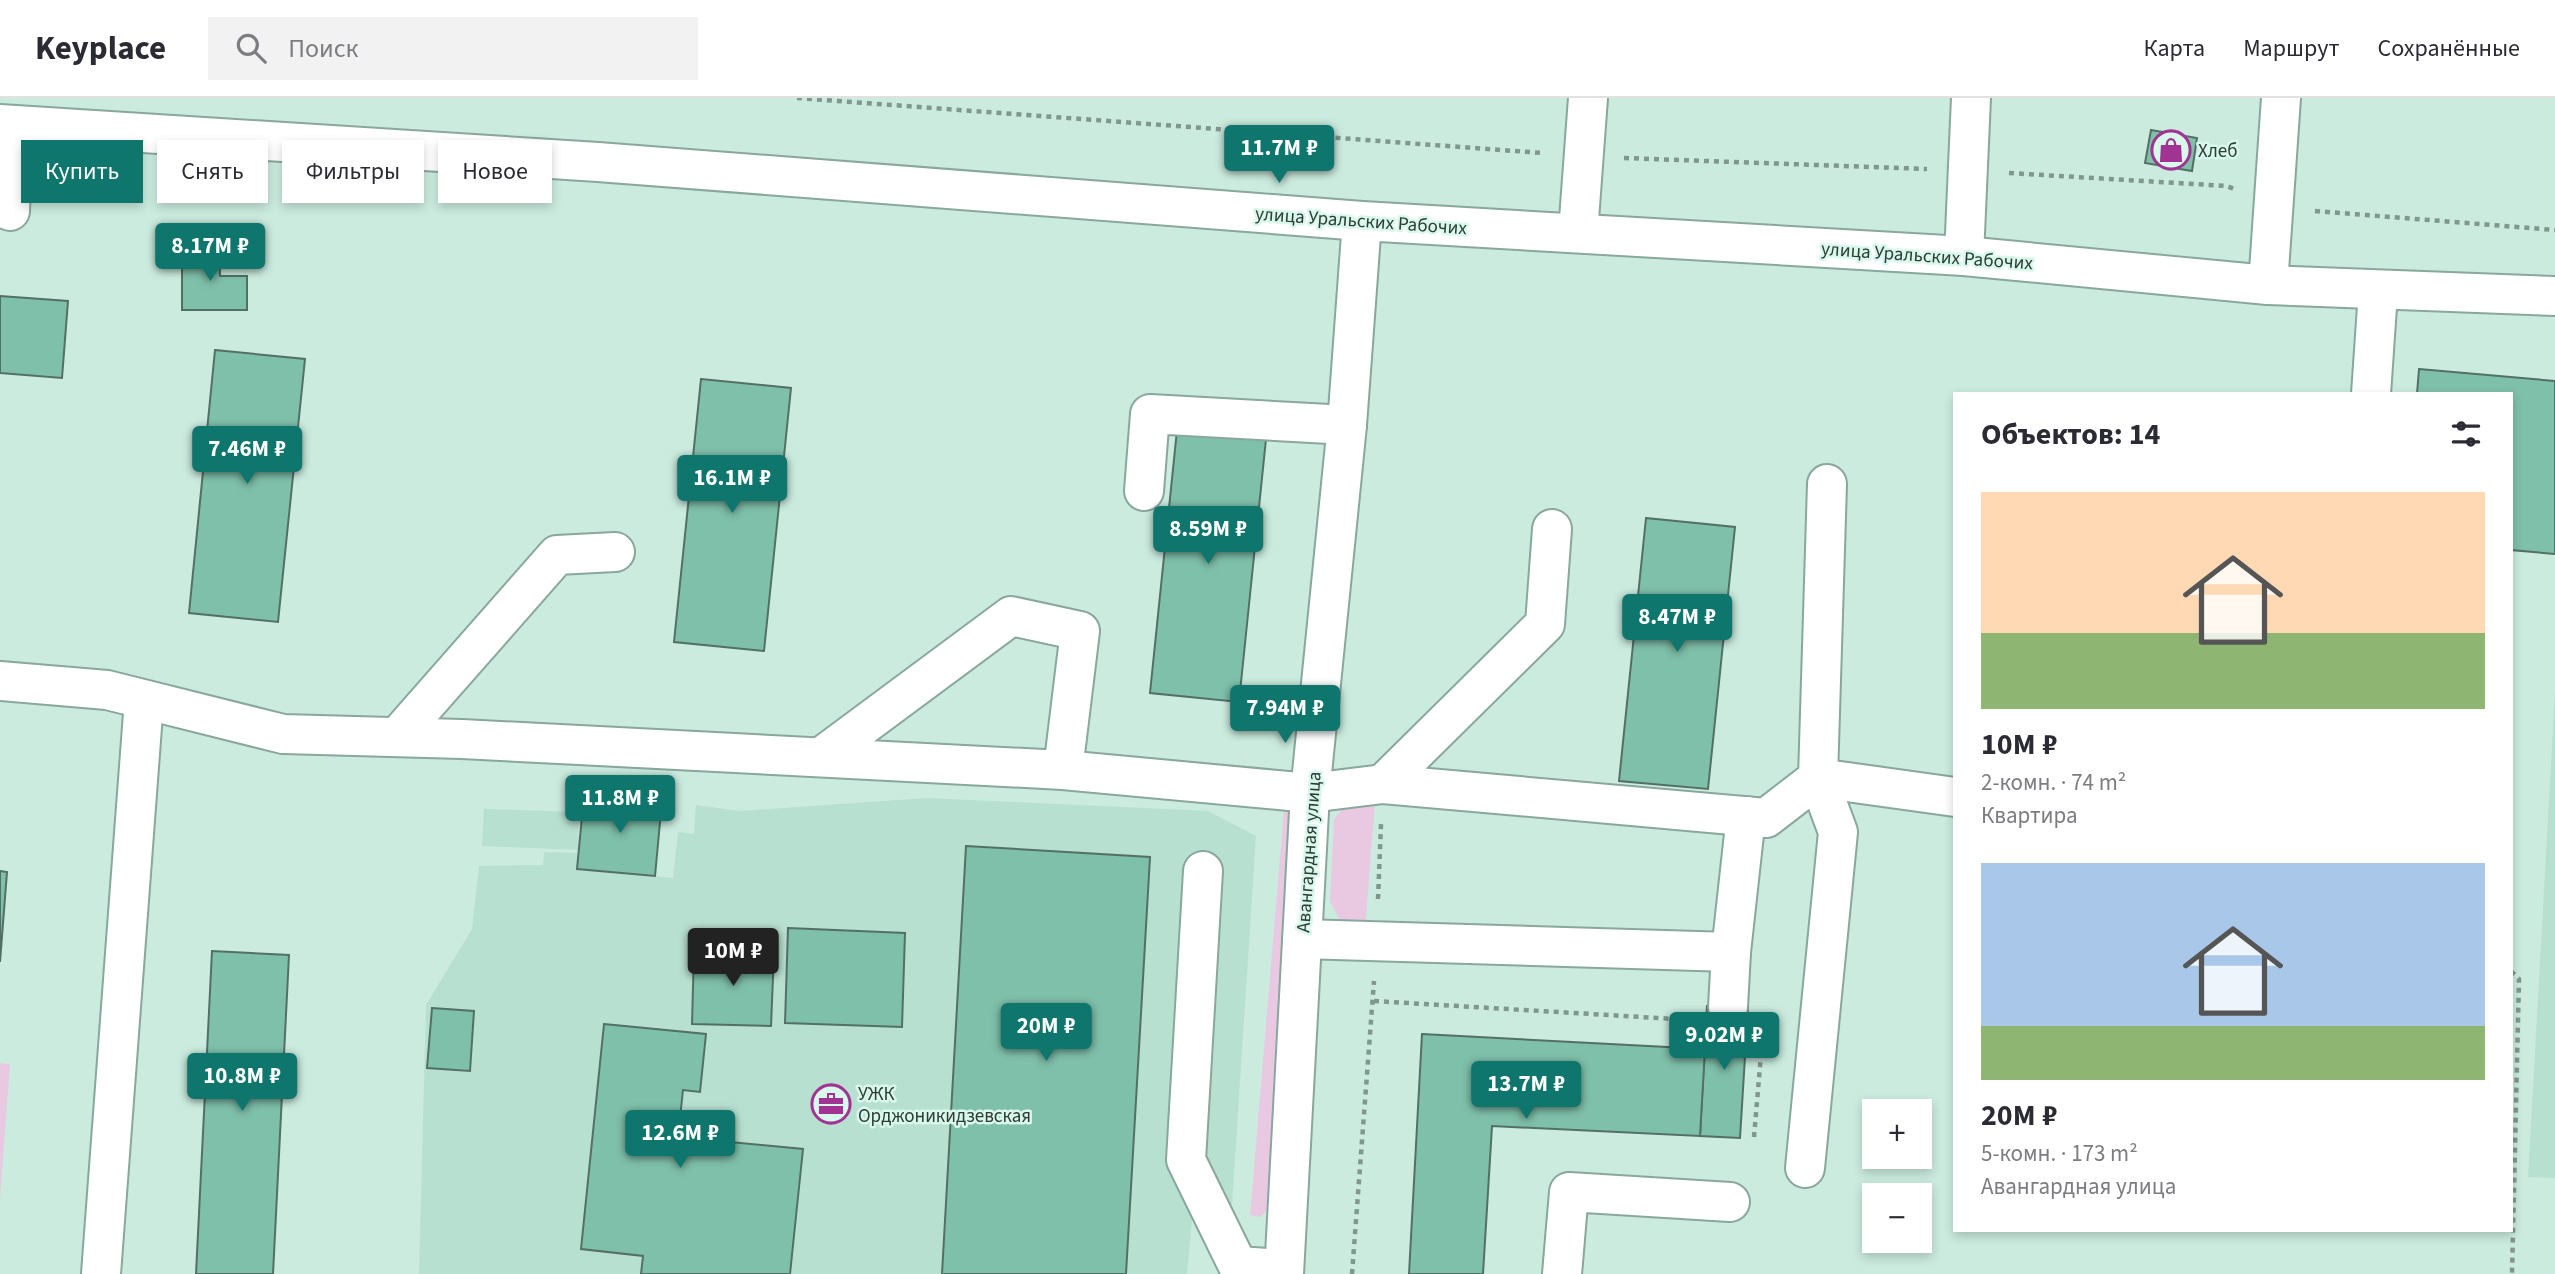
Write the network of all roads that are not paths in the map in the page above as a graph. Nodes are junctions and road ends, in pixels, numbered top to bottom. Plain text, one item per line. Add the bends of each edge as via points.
1 (1588, 98) edge
2 (1971, 98) edge
3 (2281, 98) edge
4 (7, 125) edge
5 (10, 211) dead end
6 (1362, 221) junction
7 (1577, 233) junction
8 (1964, 256) junction
9 (2268, 285) junction
10 (2378, 292) junction
11 (2555, 296) edge
12 (2371, 392) edge
13 (1347, 425) junction
14 (1827, 484) dead end
15 (1144, 491) dead end
16 (1552, 530) dead end
17 (615, 552) dead end
18 (0, 681) edge
19 (144, 700) junction
20 (397, 737) junction
21 (821, 757) junction
22 (1063, 770) junction
23 (1818, 778) junction
24 (1310, 793) junction
25 (1953, 797) edge
26 (1382, 798) junction
27 (1746, 816) junction
28 (1203, 871) dead end
29 (1302, 939) junction
30 (1731, 952) junction
31 (1728, 1004) road end
32 (1805, 1168) dead end
33 (1730, 1202) dead end
34 (1284, 1272) edge
35 (101, 1274) edge
36 (1562, 1274) edge

1 - 7 street
2 - 8 street
3 - 9 street
4 - 5 street
4 - 6 street, улица Уральских Рабочих via 598,162
6 - 7 street, улица Уральских Рабочих
6 - 13 street, Авангардная улица
7 - 8 street, улица Уральских Рабочих
8 - 9 street, улица Уральских Рабочих
9 - 10 street, улица Уральских Рабочих
10 - 11 street, улица Уральских Рабочих
10 - 12 street
13 - 15 street via 1150,414
13 - 24 street, Авангардная улица
14 - 23 street
16 - 26 street via 1545,624
17 - 20 street via 557,555
18 - 19 street via 107,690
19 - 20 street via 283,734
19 - 35 street
20 - 21 street
21 - 22 street
21 - 22 street via 1012,616 1080,631
22 - 24 street
23 - 25 street
23 - 27 street via 1766,818
23 - 32 street via 1838,832
24 - 26 street
24 - 29 street, Авангардная улица
26 - 27 street
27 - 30 street
28 - 34 street via 1186,1160 1238,1266
29 - 30 street
29 - 34 street, Авангардная улица
30 - 31 street
33 - 36 street via 1569,1192

